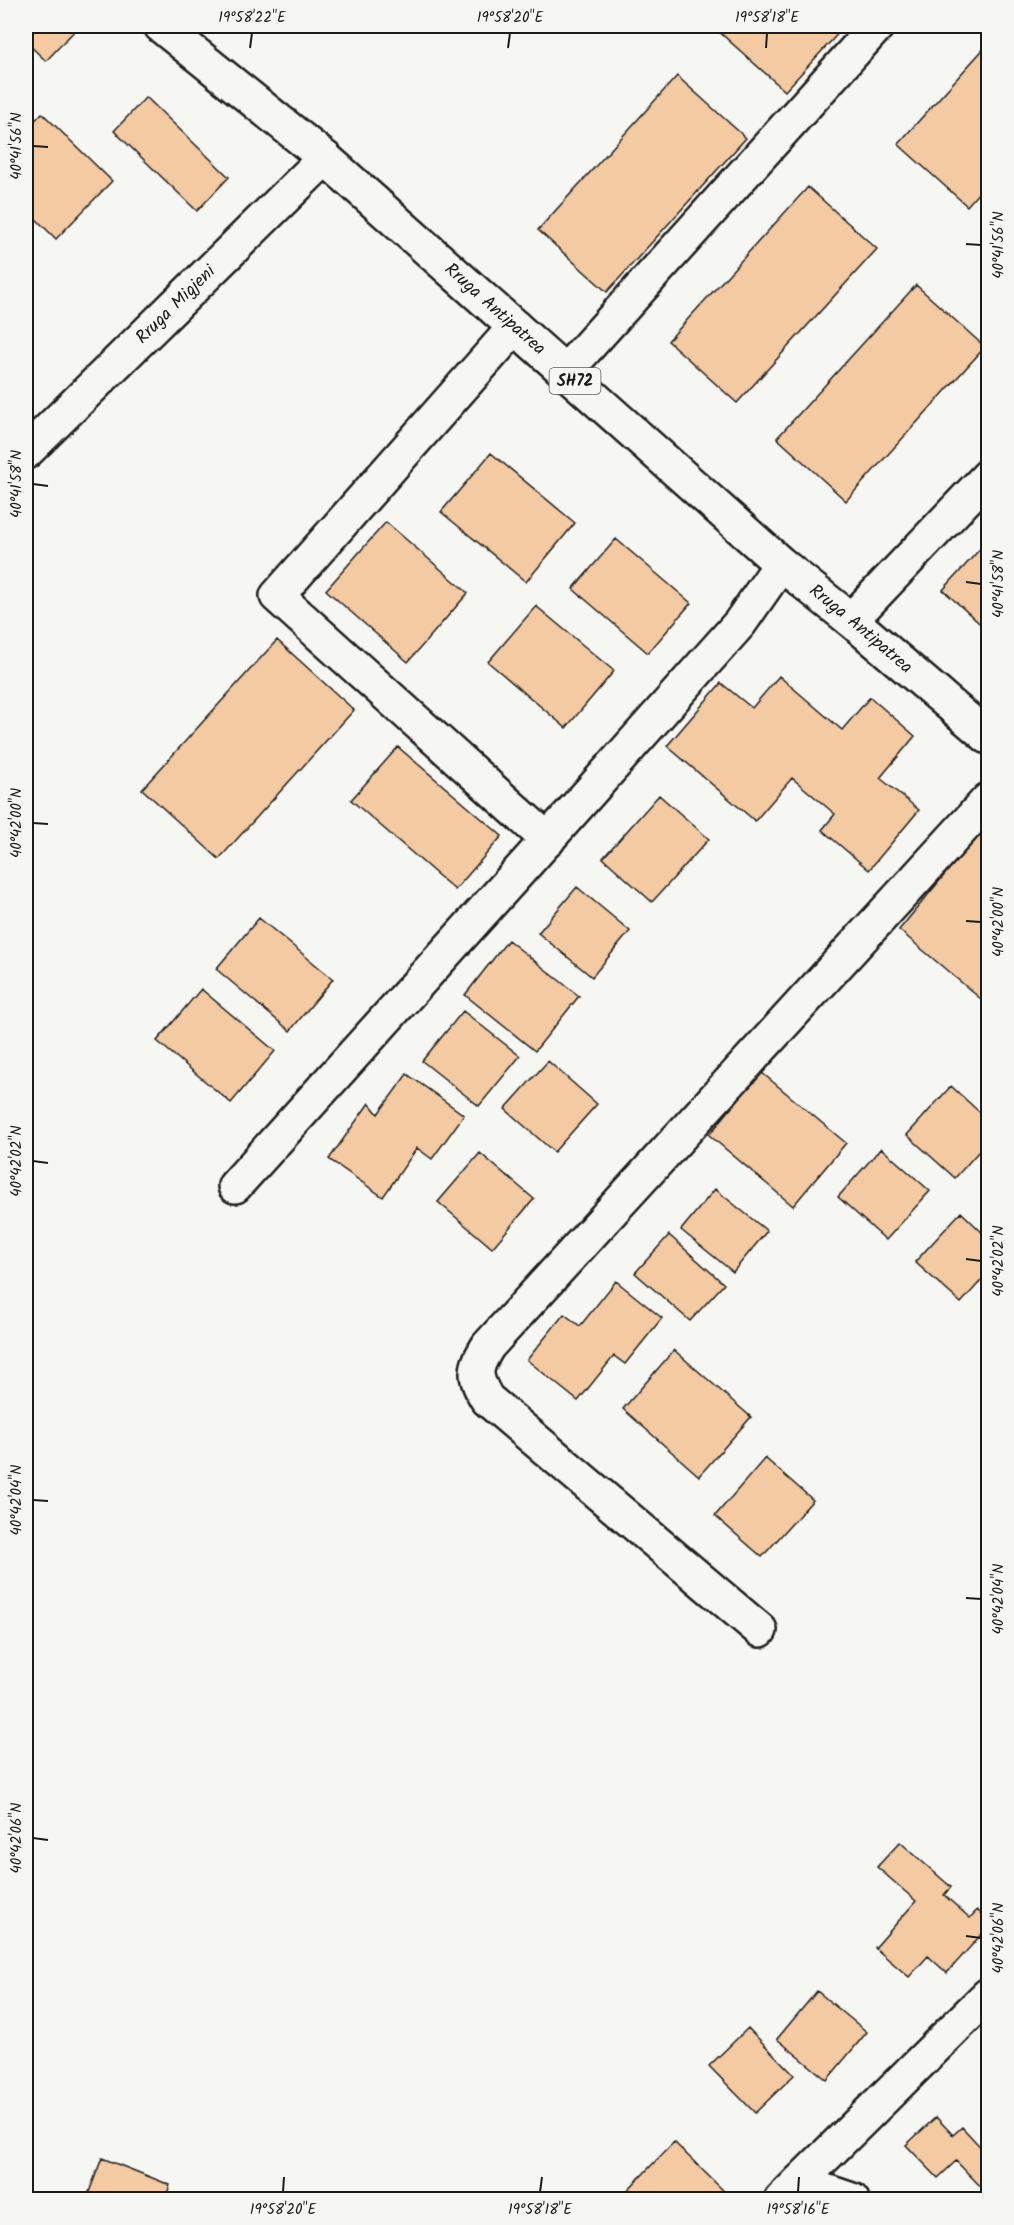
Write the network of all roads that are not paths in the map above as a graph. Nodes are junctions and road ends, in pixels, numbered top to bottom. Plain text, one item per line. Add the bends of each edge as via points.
1 (161, 26) edge
2 (877, 26) edge
3 (325, 158) junction
4 (515, 327) junction
5 (565, 372) junction
6 (26, 452) edge
7 (988, 476) edge
8 (781, 564) junction
9 (851, 620) junction
10 (988, 737) edge
11 (988, 800) edge
12 (548, 840) junction
13 (235, 1186) dead end
14 (760, 1630) dead end
15 (988, 1995) edge
16 (790, 2191) edge
17 (852, 2199) edge

1 - 3 street, Rruga Antipatrea / SH72
2 - 5 street
3 - 4 street, Rruga Antipatrea / SH72
3 - 6 street, Rruga Migjeni
4 - 5 street, Rruga Antipatrea / SH72
4 - 12 street via 277,596
5 - 8 street, Rruga Antipatrea / SH72
7 - 9 street
8 - 9 street, Rruga Antipatrea / SH72
8 - 12 street via 740,624
9 - 10 street, Rruga Antipatrea / SH72
11 - 14 street via 488,1346 477,1363 477,1381 487,1399
12 - 13 street
15 - 16 street
16 - 17 street

